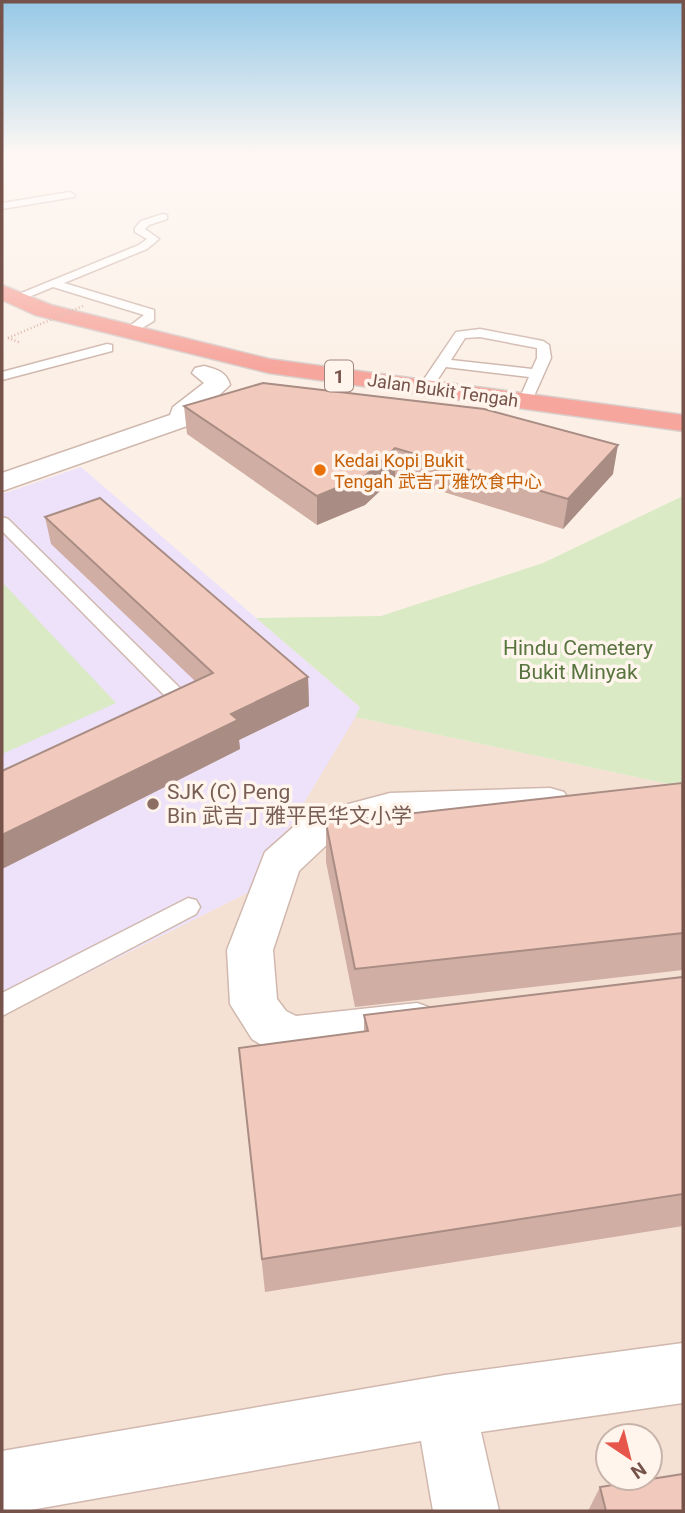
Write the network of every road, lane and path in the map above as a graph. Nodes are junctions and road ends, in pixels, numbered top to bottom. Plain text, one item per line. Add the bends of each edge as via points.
1 (142, 227) edge
2 (52, 283) junction
3 (83, 306) dead end
4 (6, 314) edge
5 (128, 332) junction
6 (107, 348) junction
7 (442, 363) junction
8 (204, 373) junction
9 (537, 374) junction
10 (2, 376) edge
11 (425, 388) junction
12 (257, 396) edge
13 (321, 398) edge
14 (376, 401) junction
15 (525, 402) junction
16 (169, 422) junction
17 (683, 423) edge
18 (683, 447) edge
19 (2, 482) edge
20 (3, 526) edge
21 (150, 719) edge
22 (594, 801) edge
23 (188, 907) dead end
24 (2, 1005) edge
25 (453, 1019) edge
26 (683, 1373) edge
27 (445, 1406) junction
28 (2, 1483) edge
29 (466, 1511) edge

1 - 2 lane via 139,230 154,239 143,247
2 - 4 lane
2 - 5 lane via 150,313
3 - 4 path, bridge
4 - 5 highway, Jalan Bukit Tengah / 1 via 43,310
4 - 6 highway, Jalan Bukit Tengah / 1
5 - 11 highway, Jalan Bukit Tengah / 1 via 269,366
6 - 8 highway, Jalan Bukit Tengah / 1
6 - 10 lane
7 - 9 lane
7 - 9 lane via 461,335 480,332 543,345 544,358
7 - 11 lane
8 - 14 highway, Jalan Bukit Tengah / 1
8 - 16 street via 218,385
9 - 15 lane
11 - 15 highway, Jalan Bukit Tengah / 1
12 - 16 street
13 - 14 street
14 - 18 highway, Jalan Bukit Tengah / 1
15 - 17 highway, Jalan Bukit Tengah / 1
16 - 19 street
20 - 21 lane via 177,696
22 - 25 street via 390,807 321,826 279,863 250,950 254,1004 269,1025 291,1038
23 - 24 lane
26 - 27 street
27 - 28 street
27 - 29 street

